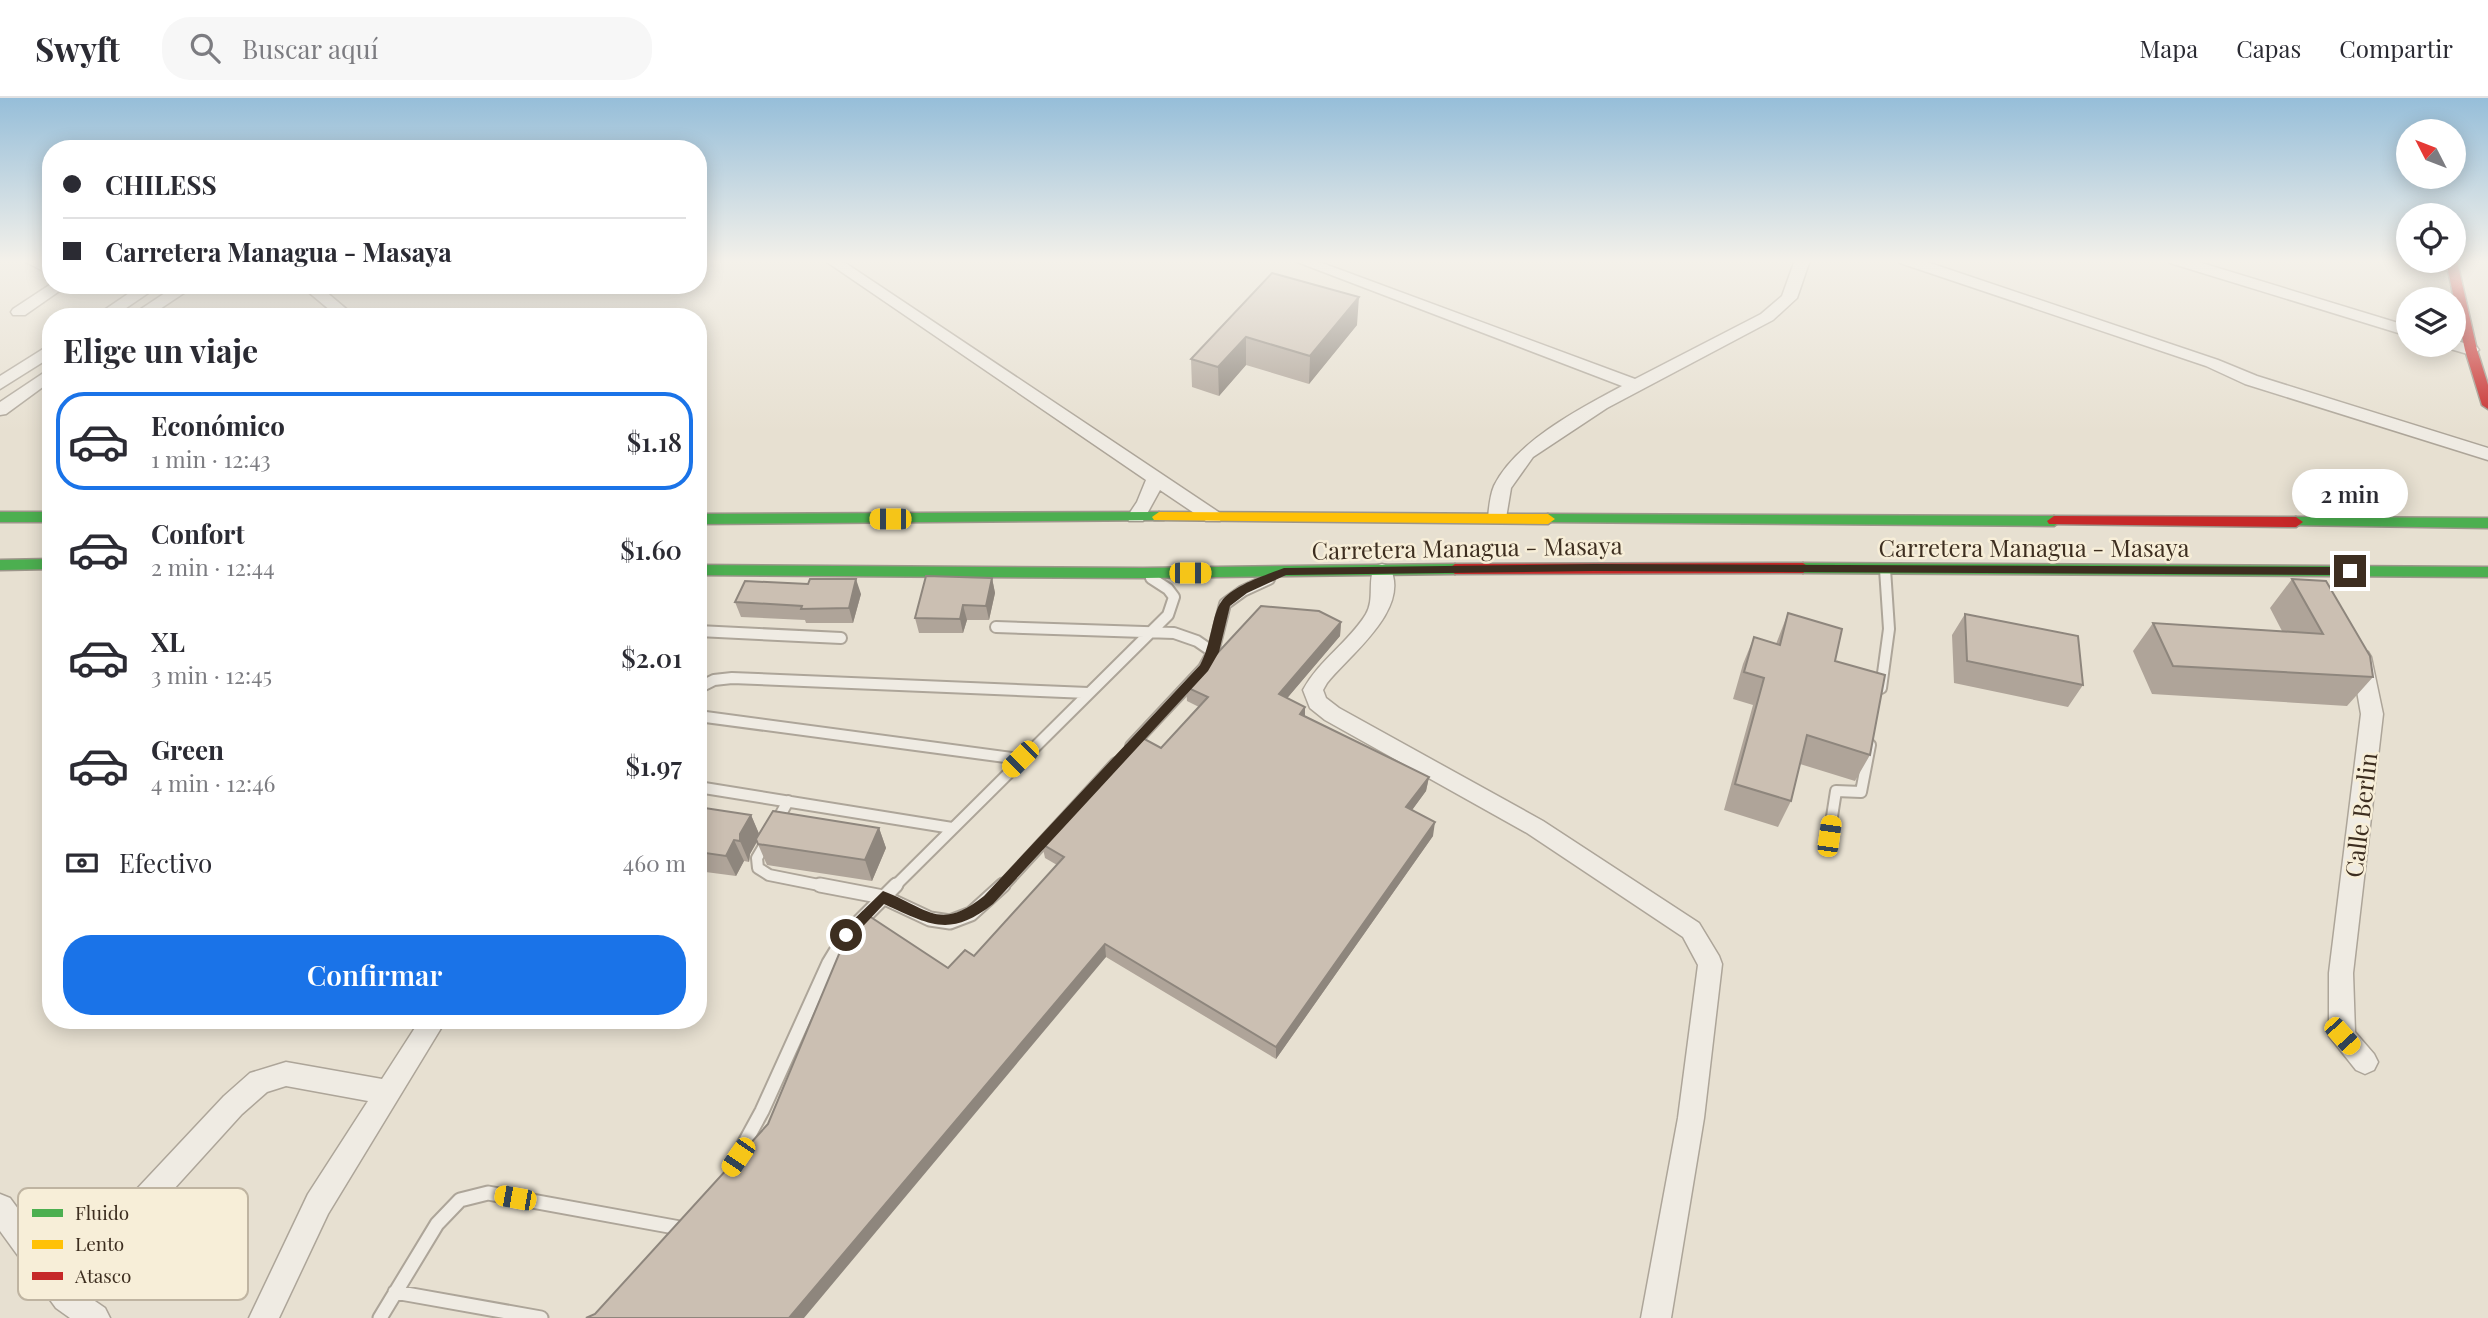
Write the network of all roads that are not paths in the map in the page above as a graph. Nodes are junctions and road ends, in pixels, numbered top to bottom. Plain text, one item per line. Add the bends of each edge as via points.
1 (916, 317) edge
2 (1451, 317) edge
3 (1767, 317) edge
4 (2075, 317) edge
5 (2362, 317) edge
6 (2463, 317) edge
7 (2396, 327) edge
8 (2466, 349) edge
9 (2471, 350) junction
10 (42, 355) edge
11 (42, 380) edge
12 (0, 384) edge
13 (1635, 385) junction
14 (2488, 405) edge
15 (0, 410) edge
16 (2488, 454) edge
17 (1156, 478) junction
18 (0, 517) edge
19 (42, 517) edge
20 (1136, 517) junction
21 (1213, 517) junction
22 (1497, 518) junction
23 (707, 520) edge
24 (2488, 523) edge
25 (1109, 533) dead end
26 (1247, 536) dead end
27 (1506, 553) dead end
28 (781, 554) dead end
29 (2421, 555) dead end
30 (42, 564) edge
31 (0, 565) edge
32 (707, 567) edge
33 (1594, 567) junction
34 (707, 569) edge
35 (1885, 569) junction
36 (1382, 571) junction
37 (2318, 571) junction
38 (2350, 571) junction
39 (1284, 572) junction
40 (2488, 572) edge
41 (1143, 573) junction
42 (2330, 594) edge
43 (996, 627) dead end
44 (707, 631) edge
45 (1151, 632) junction
46 (841, 638) dead end
47 (2354, 641) edge
48 (1213, 652) junction
49 (707, 684) edge
50 (1088, 693) junction
51 (1879, 702) edge
52 (707, 717) edge
53 (1874, 728) edge
54 (1020, 759) junction
55 (707, 788) edge
56 (789, 801) junction
57 (953, 828) junction
58 (1829, 836) dead end
59 (883, 897) junction
60 (428, 1029) edge
61 (2365, 1062) dead end
62 (388, 1092) junction
63 (725, 1177) edge
64 (156, 1188) edge
65 (0, 1208) edge
66 (680, 1228) edge
67 (18, 1233) edge
68 (395, 1292) junction
69 (68, 1300) edge
70 (95, 1318) edge
71 (264, 1318) edge
72 (380, 1318) edge
73 (541, 1318) edge
74 (1656, 1318) edge

1 - 17 street
2 - 13 street
3 - 13 street
4 - 16 street via 2251,380
5 - 7 street
6 - 9 main road
8 - 9 street
9 - 14 main road
10 - 12 street
11 - 15 street
13 - 22 street via 1527,453 1502,487
17 - 20 street
17 - 21 street
18 - 19 main road
20 - 21 main road, Carretera Managua - Masaya
20 - 23 main road, Carretera Managua - Masaya
20 - 25 main road
21 - 22 main road, Carretera Managua - Masaya
21 - 26 main road
22 - 24 main road, Carretera Managua - Masaya
27 - 33 main road
28 - 32 main road
29 - 38 main road via 2372,558
30 - 31 main road
33 - 35 main road, Carretera Managua - Masaya
33 - 36 main road, Carretera Managua - Masaya
34 - 41 main road, Carretera Managua - Masaya
35 - 37 main road, Carretera Managua - Masaya
35 - 51 lane via 1890,598
36 - 39 main road, Carretera Managua - Masaya
36 - 74 street via 1382,601 1371,621 1319,676 1313,690 1317,702 1535,827 1691,930 1710,964 1691,1118
37 - 38 main road, Carretera Managua - Masaya
37 - 42 street
38 - 40 main road, Carretera Managua - Masaya
39 - 41 main road, Carretera Managua - Masaya
39 - 48 lane via 1225,604
41 - 45 lane via 1174,597 1175,606
43 - 45 lane
44 - 46 lane
45 - 48 lane via 1185,635
45 - 50 lane
47 - 61 street, Calle Berlin via 2372,714 2341,974 2342,1036
48 - 59 lane via 1204,668 971,914 950,922 930,919
49 - 50 lane via 732,678
50 - 54 lane
52 - 54 lane
53 - 58 lane via 1861,792 1836,790
54 - 57 lane
55 - 56 lane
56 - 57 lane
56 - 59 lane via 757,858 758,868 769,875
57 - 59 lane
59 - 63 lane via 846,935 827,965 750,1138
60 - 62 street
62 - 64 street via 286,1074 259,1082
62 - 71 street via 318,1204
65 - 67 street
66 - 68 lane via 488,1193 460,1200 436,1224
68 - 72 lane
68 - 73 lane
69 - 70 street

